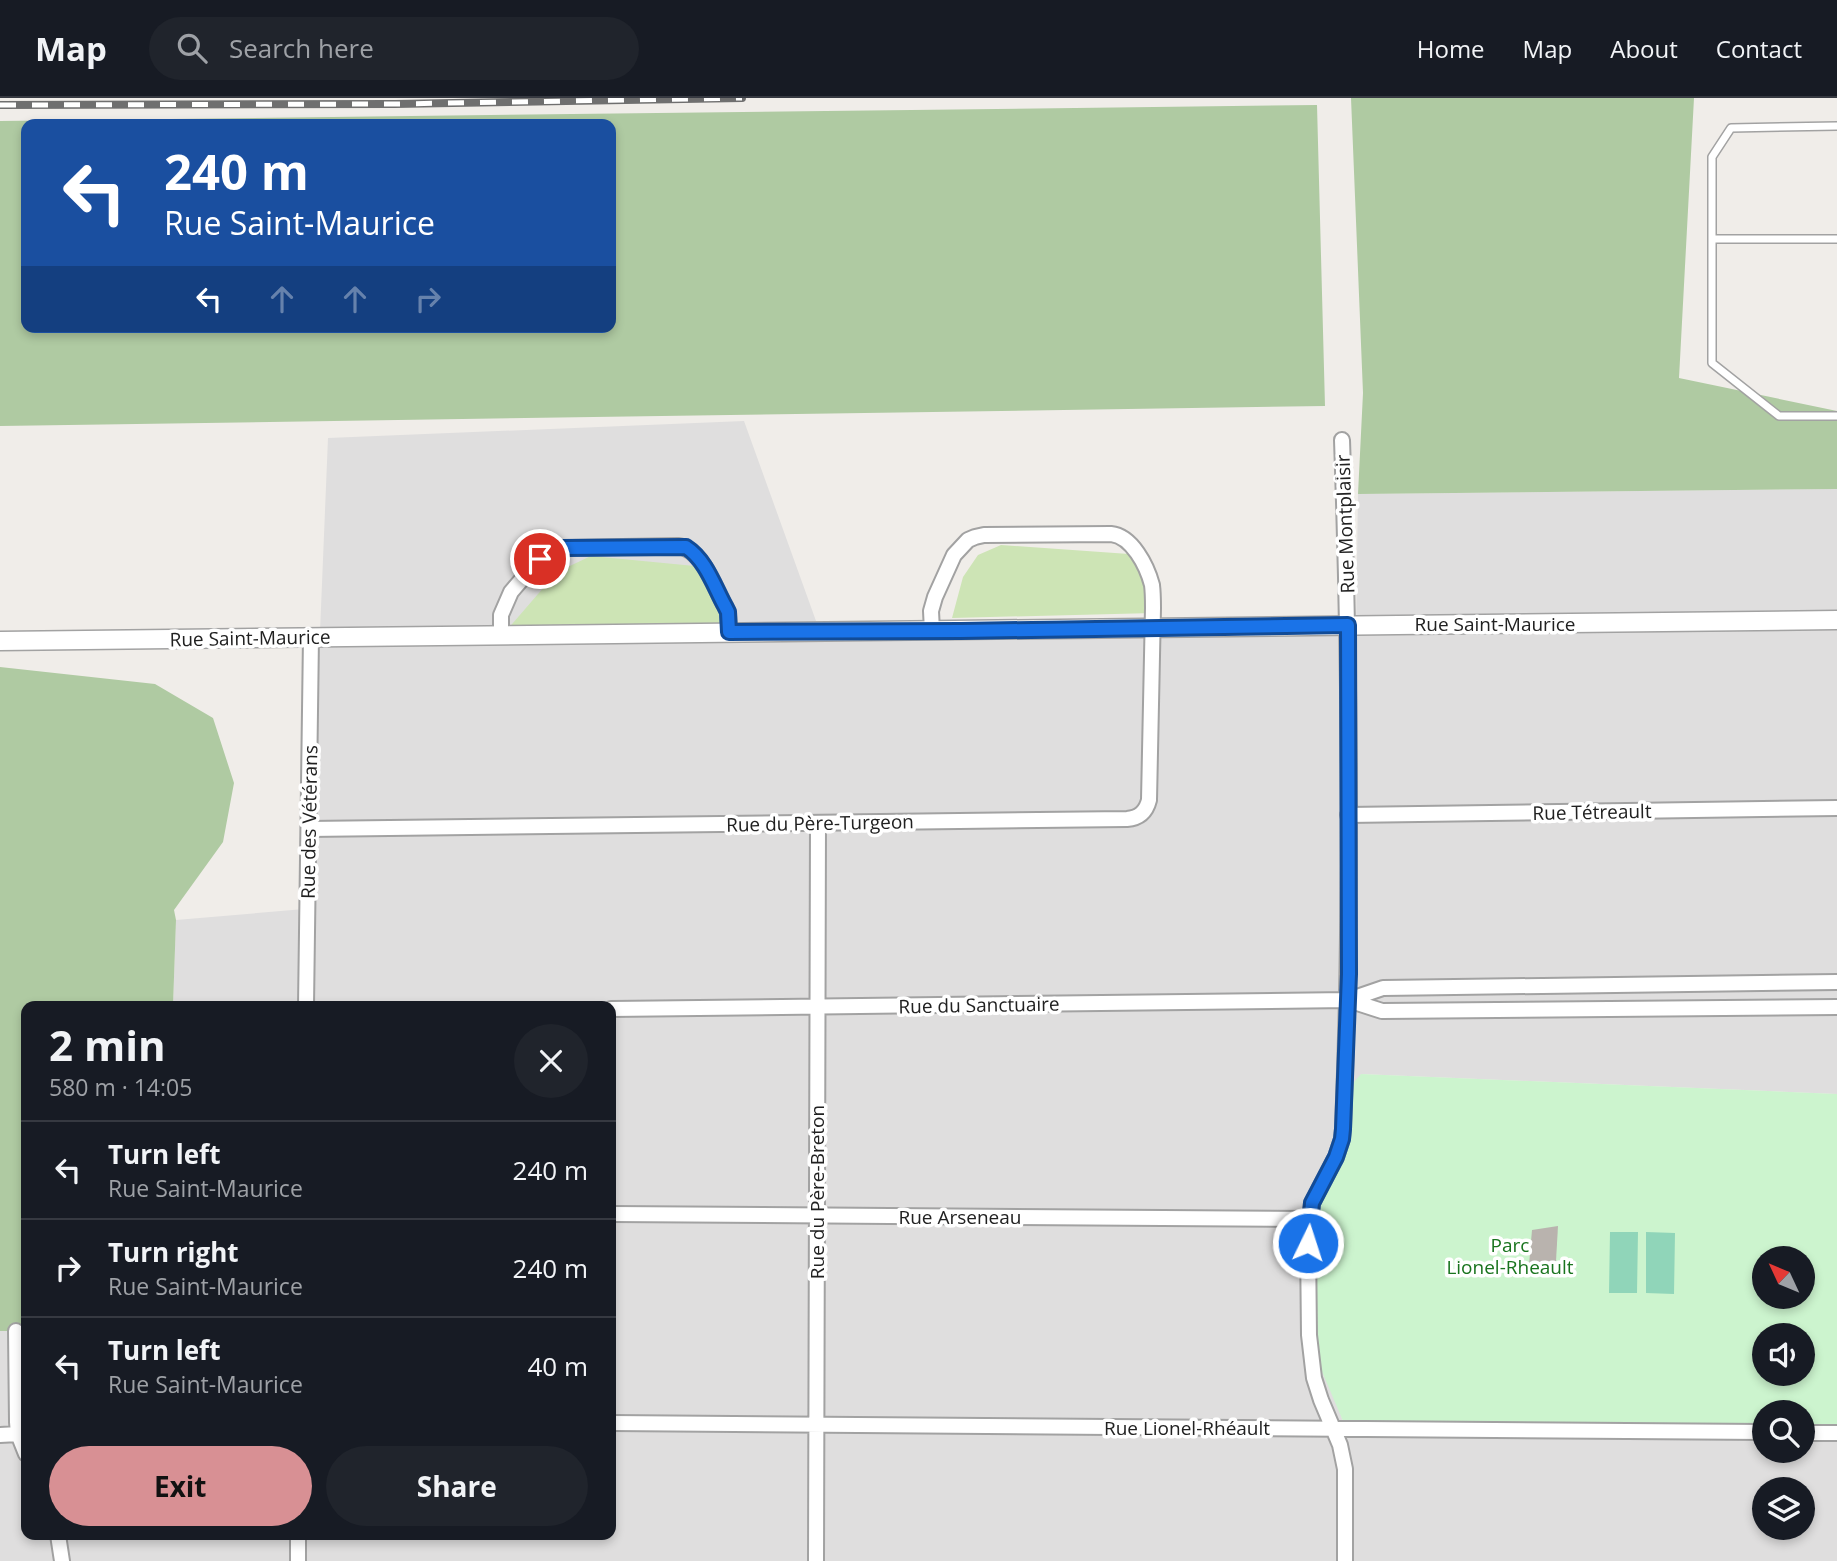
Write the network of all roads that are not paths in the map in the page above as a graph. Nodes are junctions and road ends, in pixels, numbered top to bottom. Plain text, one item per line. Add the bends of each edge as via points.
1 (1837, 126) edge
2 (1712, 239) junction
3 (1837, 239) edge
4 (1837, 416) edge
5 (1342, 440) dead end
6 (1837, 620) edge
7 (1348, 625) junction
8 (1153, 627) junction
9 (932, 631) junction
10 (729, 632) junction
11 (501, 634) junction
12 (311, 637) junction
13 (0, 641) edge
14 (1837, 808) edge
15 (1348, 815) junction
16 (818, 823) junction
17 (309, 829) junction
18 (1837, 982) edge
19 (1646, 984) junction
20 (1348, 1000) junction
21 (306, 1001) edge
22 (817, 1007) junction
23 (1837, 1007) edge
24 (616, 1009) edge
25 (1647, 1009) junction
26 (616, 1214) edge
27 (817, 1216) junction
28 (1310, 1219) junction
29 (16, 1331) dead end
30 (616, 1423) edge
31 (817, 1425) junction
32 (1333, 1429) junction
33 (1752, 1432) edge
34 (1815, 1433) edge
35 (1837, 1433) edge
36 (18, 1434) junction
37 (0, 1435) edge
38 (21, 1442) edge
39 (59, 1540) edge
40 (298, 1540) edge
41 (62, 1561) edge
42 (298, 1561) edge
43 (816, 1561) edge
44 (1345, 1561) edge

1 - 2 lane via 1731,128 1712,157
2 - 3 lane
2 - 4 lane via 1712,363 1779,415
5 - 7 street, Rue Montplaisir
6 - 7 street, Rue Saint-Maurice
7 - 8 street, Rue Saint-Maurice
7 - 15 street, Rue Montplaisir
8 - 9 street, Rue Saint-Maurice
8 - 9 street via 1151,582 1136,550 1123,537 984,535 968,540 954,555 935,597
8 - 16 street, Rue du Père-Turgeon via 1149,800 1141,815 1126,819
9 - 10 street, Rue Saint-Maurice
10 - 11 street, Rue Saint-Maurice
10 - 11 street via 728,612 702,562 686,547 678,546 551,552 511,592 501,615
11 - 12 street, Rue Saint-Maurice
12 - 13 street, Rue Saint-Maurice
12 - 17 street, Rue des Vétérans
14 - 15 street, Rue Tétreault
15 - 20 street, Rue Montplaisir
16 - 17 street, Rue du Père-Turgeon
16 - 22 street, Rue du Père-Breton
17 - 21 street, Rue des Vétérans
18 - 19 street, Rue du Sanctuaire
19 - 20 street, Rue du Sanctuaire via 1382,988
19 - 25 street
20 - 22 street, Rue du Sanctuaire
20 - 25 street, Rue du Sanctuaire via 1382,1011
20 - 28 street, Rue Montplaisir via 1342,1139 1314,1196
22 - 24 street, Rue du Sanctuaire
22 - 27 street, Rue du Père-Breton
23 - 25 street, Rue du Sanctuaire
26 - 27 street, Rue Arseneau
27 - 28 street, Rue Arseneau
27 - 31 street, Rue du Père-Breton
28 - 32 street, Rue Montplaisir via 1312,1365
29 - 36 street
30 - 31 street, Rue Lionel-Rhéault
31 - 32 street, Rue Lionel-Rhéault
31 - 43 street, Rue du Père-Breton
32 - 33 street, Rue Lionel-Rhéault
32 - 44 street, Rue Montplaisir via 1344,1457
34 - 35 street
36 - 37 street
36 - 38 street
39 - 41 street
40 - 42 street

